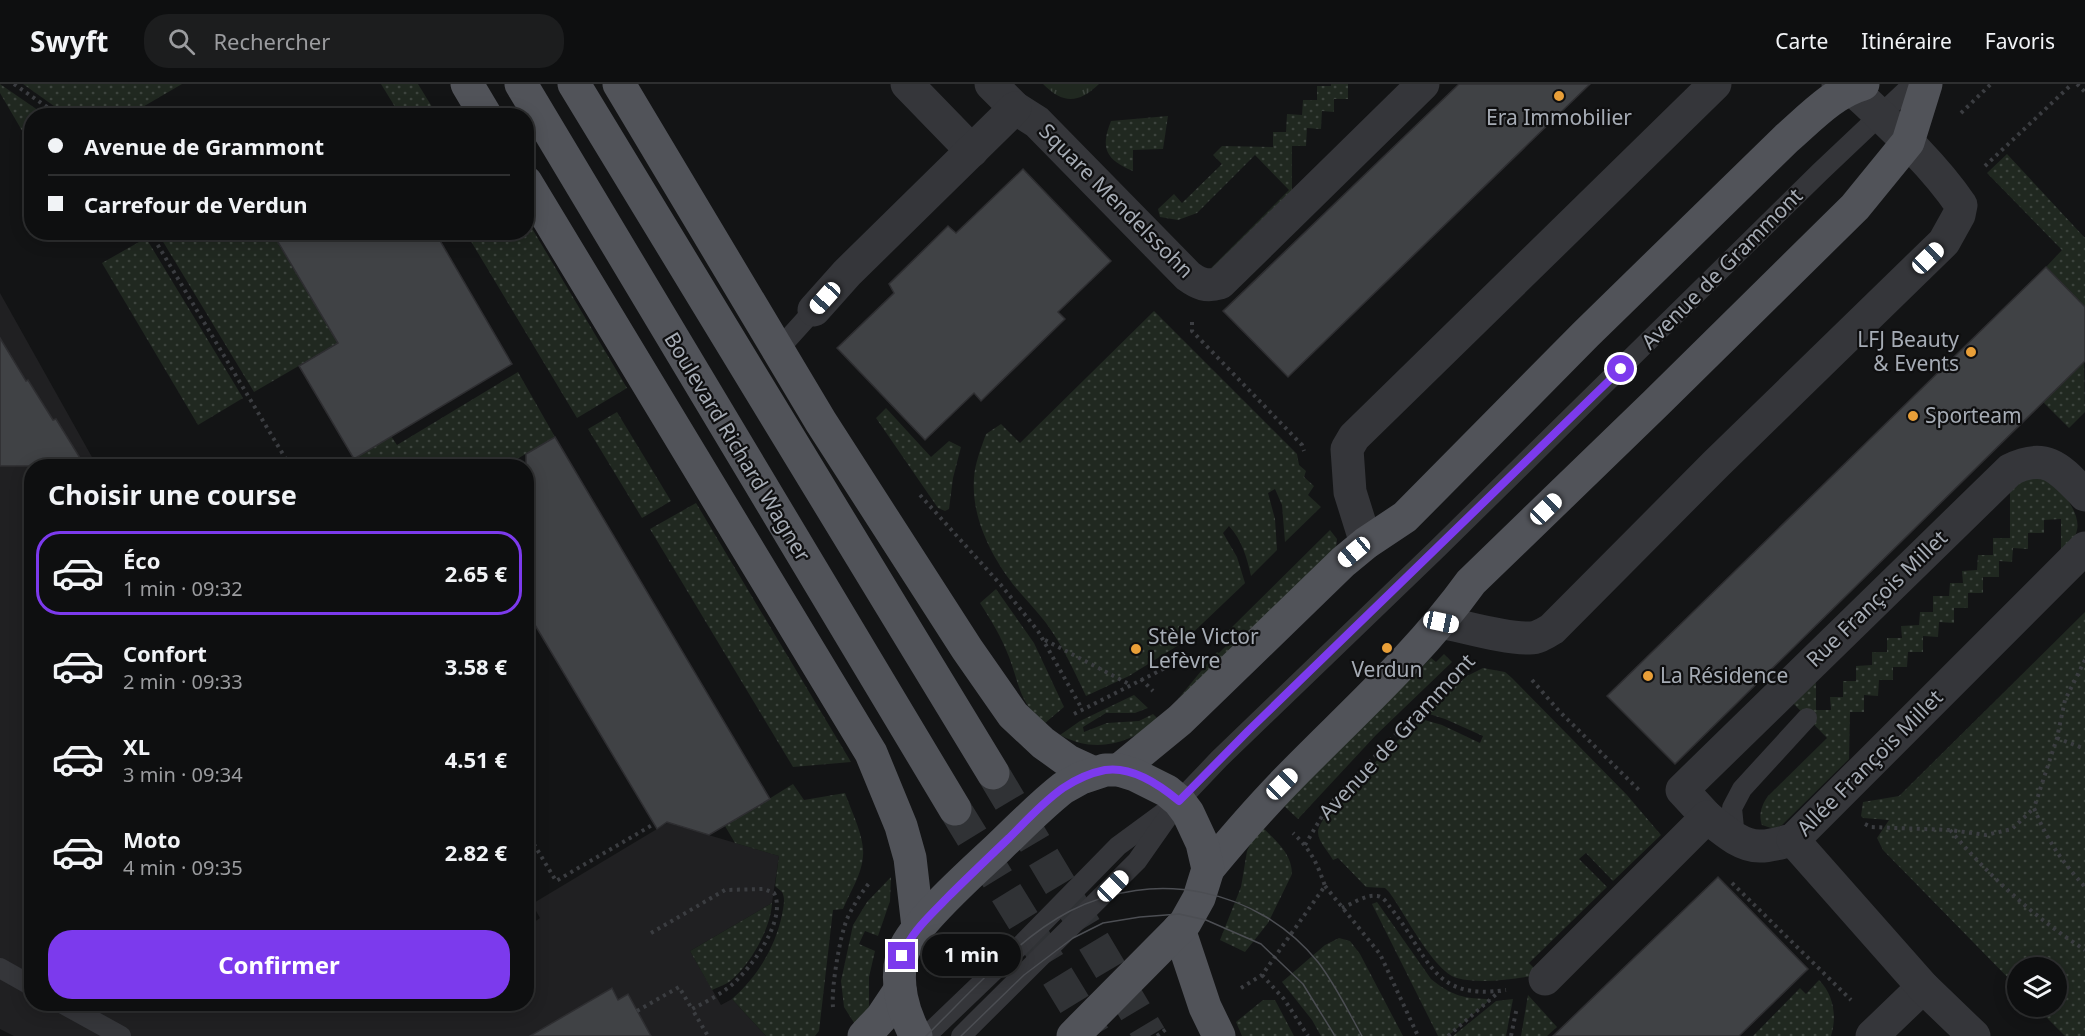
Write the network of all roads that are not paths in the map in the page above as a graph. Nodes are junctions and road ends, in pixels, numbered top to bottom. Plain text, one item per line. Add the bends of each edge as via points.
1 (467, 84) edge
2 (521, 84) edge
3 (574, 84) edge
4 (619, 84) edge
5 (907, 84) edge
6 (991, 84) edge
7 (1423, 84) edge
8 (1715, 84) edge
9 (1913, 84) edge
10 (1926, 84) edge
11 (1851, 85) edge
12 (481, 108) edge
13 (1014, 108) junction
14 (1880, 116) junction
15 (1908, 142) junction
16 (972, 151) junction
17 (534, 195) edge
18 (814, 310) joint
19 (777, 351) junction
20 (2085, 495) edge
21 (1366, 543) junction
22 (2085, 548) edge
23 (1441, 622) junction
24 (1807, 718) dead end
25 (1106, 772) junction
26 (993, 773) tunnel mouth
27 (1179, 801) junction
28 (955, 809) tunnel mouth
29 (1697, 828) junction
30 (1735, 838) junction
31 (1793, 840) junction
32 (1208, 869) junction
33 (918, 927) junction
34 (1179, 929) junction
35 (0, 968) edge
36 (1545, 979) road end
37 (24, 982) edge
38 (1923, 987) junction
39 (900, 990) junction
40 (76, 1011) edge
41 (121, 1036) edge
42 (864, 1036) edge
43 (916, 1036) edge
44 (926, 1036) edge
45 (961, 1036) edge
46 (1073, 1036) edge
47 (1219, 1036) edge
48 (1872, 1036) edge
49 (1974, 1036) edge

1 - 12 main road
2 - 28 main road, Boulevard Richard Wagner
3 - 26 main road
4 - 19 main road
5 - 16 street
6 - 13 street
7 - 13 street, Square Mendelssohn via 1220,283 1211,286 1201,285 1188,276 1037,122
8 - 21 street via 1354,437 1347,449 1350,492
9 - 14 lane, Avenue de Grammont
10 - 15 main road
11 - 14 street, Avenue de Grammont
11 - 21 main road, Avenue de Grammont via 1787,138 1405,517
13 - 16 street
14 - 15 street, Avenue de Grammont
14 - 27 lane, Avenue de Grammont
15 - 23 main road via 1855,207 1471,582
15 - 23 street, Avenue de Grammont via 1961,205 1944,242 1552,629 1530,638
16 - 18 street
17 - 33 main road via 871,753 910,858
18 - 19 lane
19 - 25 main road via 1013,715 1068,761
20 - 29 street, Rue François Millet via 2062,470 2049,464 2025,462 2010,470 1682,790
21 - 25 main road, Avenue de Grammont via 1180,720
22 - 31 street, Allée François Millet
23 - 32 main road via 1282,784
24 - 30 lane via 1742,789 1732,808
25 - 27 main road via 1152,783
25 - 33 main road, Avenue de Grammont via 1072,782 1051,798
27 - 32 main road via 1196,829
27 - 44 lane, Avenue de Grammont via 1118,846
27 - 45 lane, Avenue de Grammont via 1137,861
29 - 30 street, Rue François Millet
29 - 36 street
30 - 31 street, Rue François Millet via 1752,846
31 - 38 street, Allée François Millet
32 - 34 main road via 1197,904
33 - 39 main road, Avenue de Grammont via 902,956
34 - 46 main road
34 - 47 main road
35 - 37 lane
38 - 48 street
38 - 49 street, Allée François Millet
39 - 42 main road
39 - 43 main road
40 - 41 lane

